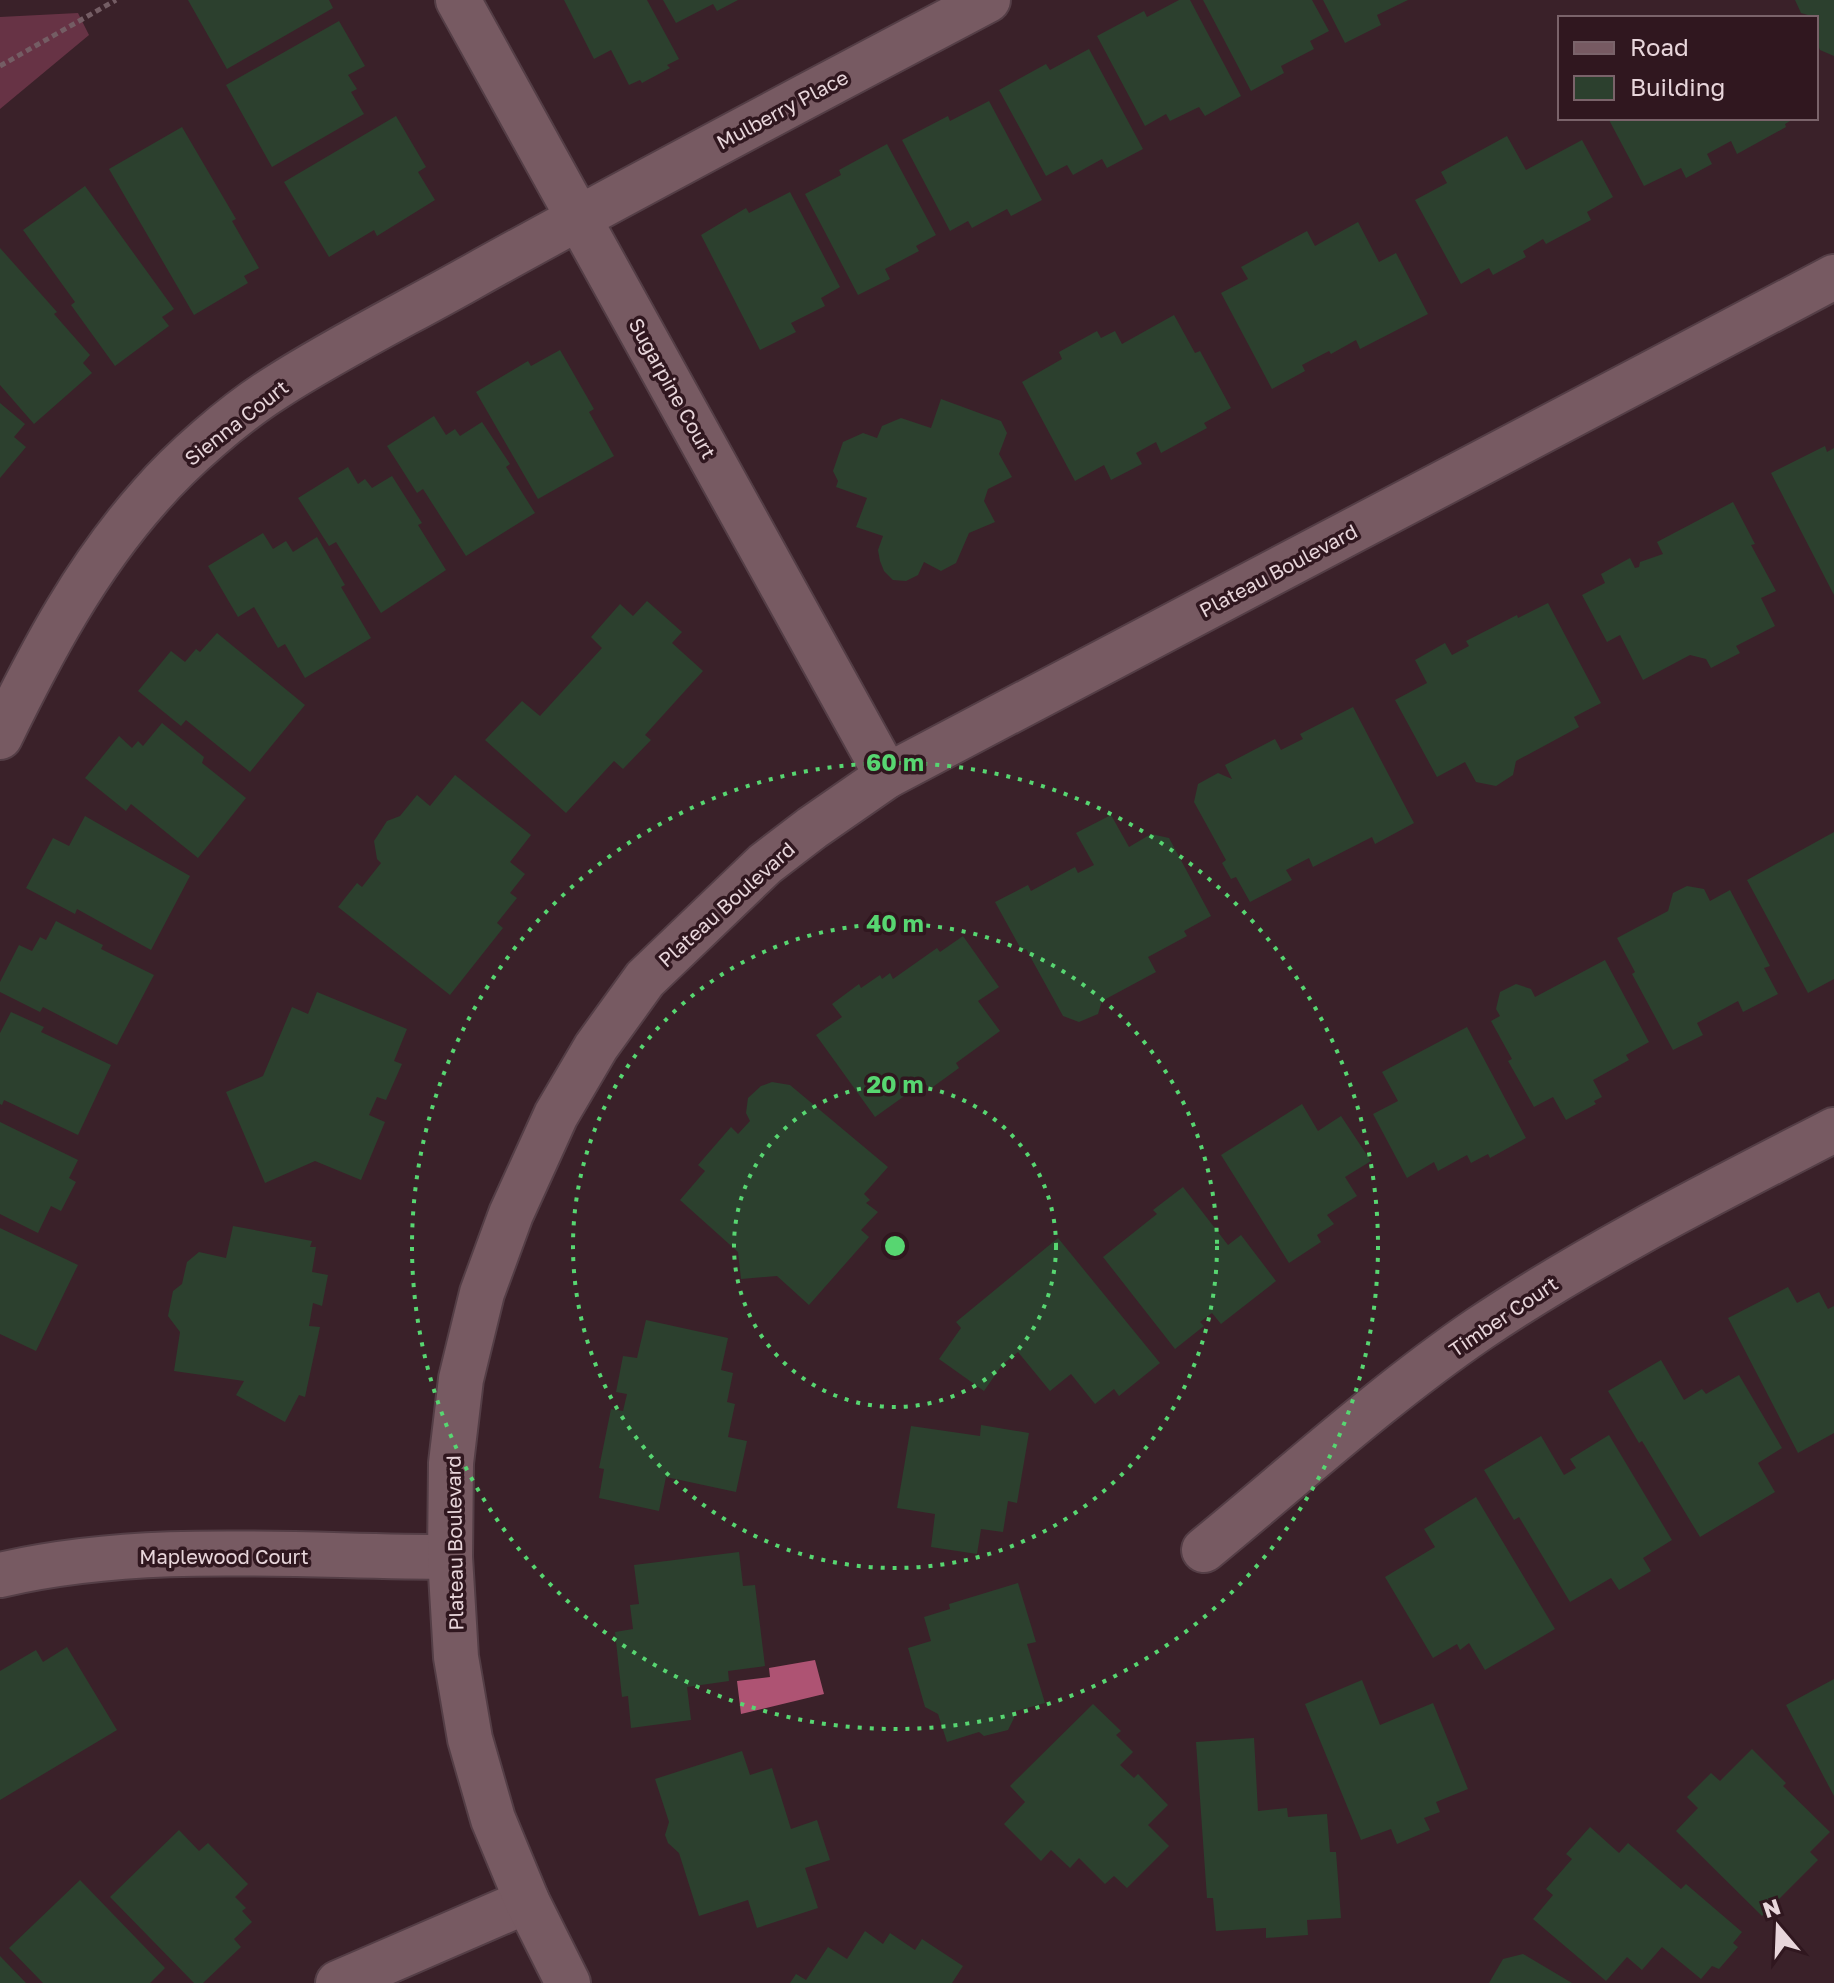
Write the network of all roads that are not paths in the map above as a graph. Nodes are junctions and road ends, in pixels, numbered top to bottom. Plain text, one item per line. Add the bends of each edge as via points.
1 (458, 0) edge
2 (988, 0) edge
3 (577, 218) junction
4 (1834, 277) edge
5 (0, 737) edge
6 (887, 776) junction
7 (1834, 1130) edge
8 (1204, 1550) dead end
9 (450, 1557) junction
10 (0, 1575) edge
11 (527, 1901) junction
12 (338, 1983) edge
13 (568, 1983) edge

1 - 3 street, Sugarpine Court
2 - 3 street, Mulberry Place
3 - 5 street, Sienna Court via 273,389 197,449 152,494 81,585
3 - 6 street, Sugarpine Court
4 - 6 street, Plateau Boulevard
6 - 9 street, Plateau Boulevard via 765,864 645,979 556,1115 482,1293 461,1379 451,1463
7 - 8 street, Timber Court via 1659,1221 1478,1330
9 - 10 street, Maplewood Court via 181,1553 43,1565
9 - 11 street, Plateau Boulevard via 456,1657 470,1739 493,1819
11 - 12 street
11 - 13 street, Plateau Boulevard

